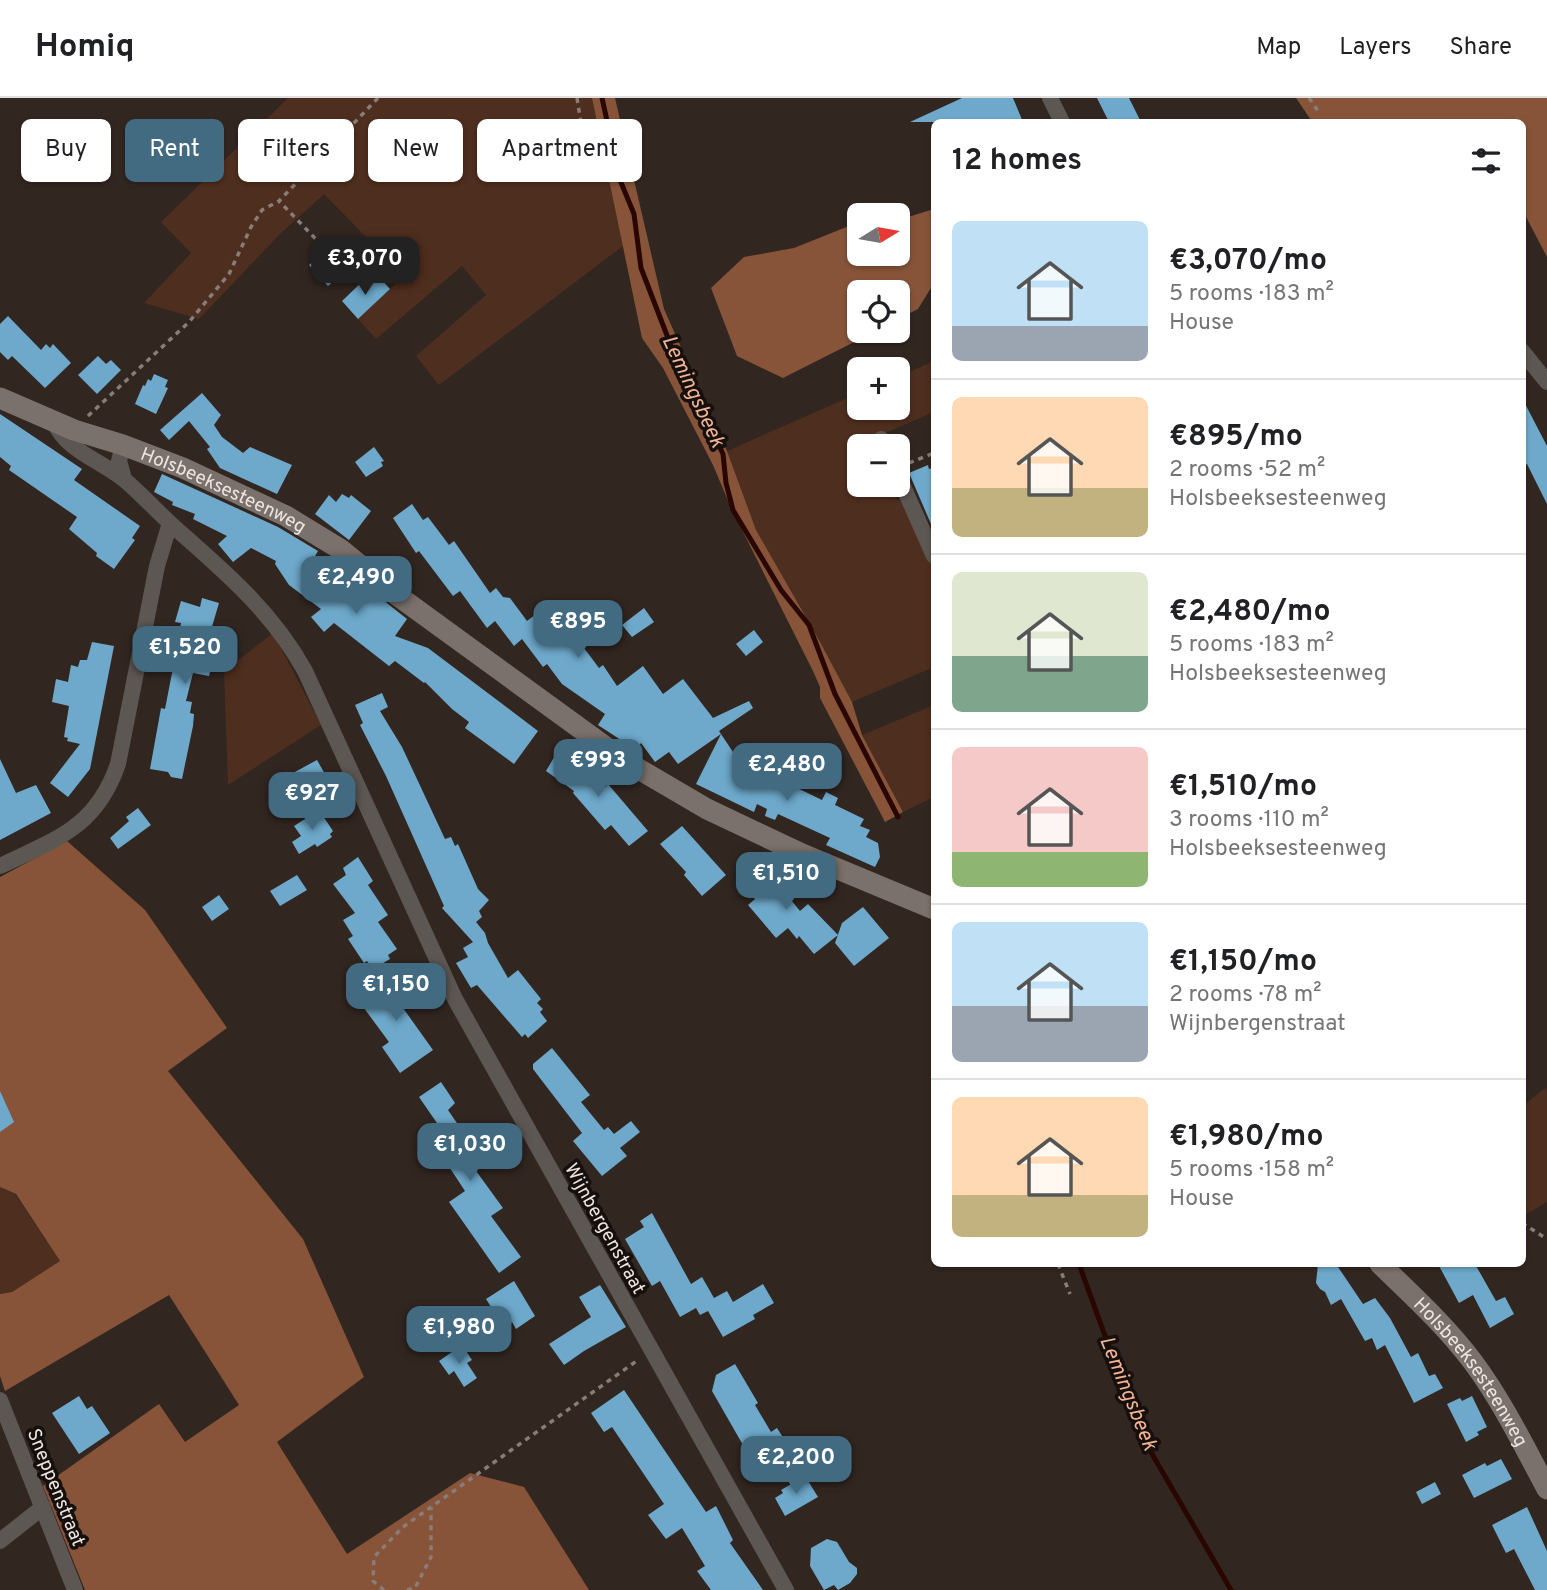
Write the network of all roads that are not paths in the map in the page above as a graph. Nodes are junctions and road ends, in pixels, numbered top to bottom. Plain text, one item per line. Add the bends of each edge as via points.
1 (1050, 98) edge
2 (1060, 119) edge
3 (1526, 356) edge
4 (1547, 382) edge
5 (0, 398) edge
6 (54, 422) junction
7 (123, 445) junction
8 (124, 479) junction
9 (908, 497) edge
10 (170, 523) junction
11 (931, 549) edge
12 (0, 866) edge
13 (931, 908) edge
14 (1383, 1267) edge
15 (0, 1400) edge
16 (1547, 1489) edge
17 (43, 1507) junction
18 (0, 1541) edge
19 (75, 1590) edge
20 (786, 1590) edge

1 - 2 street
3 - 4 street
5 - 6 street, Holsbeeksesteenweg
6 - 7 street, Holsbeeksesteenweg
6 - 8 street, Wijnbergenstraat via 60,435
7 - 8 street via 119,461
7 - 13 street, Holsbeeksesteenweg via 224,485 316,533 625,761 707,809
8 - 10 street, Wijnbergenstraat
9 - 11 street
10 - 12 street via 157,566 118,764 108,790 81,822
10 - 20 street, Wijnbergenstraat via 263,610 291,645 454,999
14 - 16 street, Holsbeeksesteenweg via 1473,1362
15 - 17 street, Sneppenstraat
17 - 18 street
17 - 19 street, Sneppenstraat

